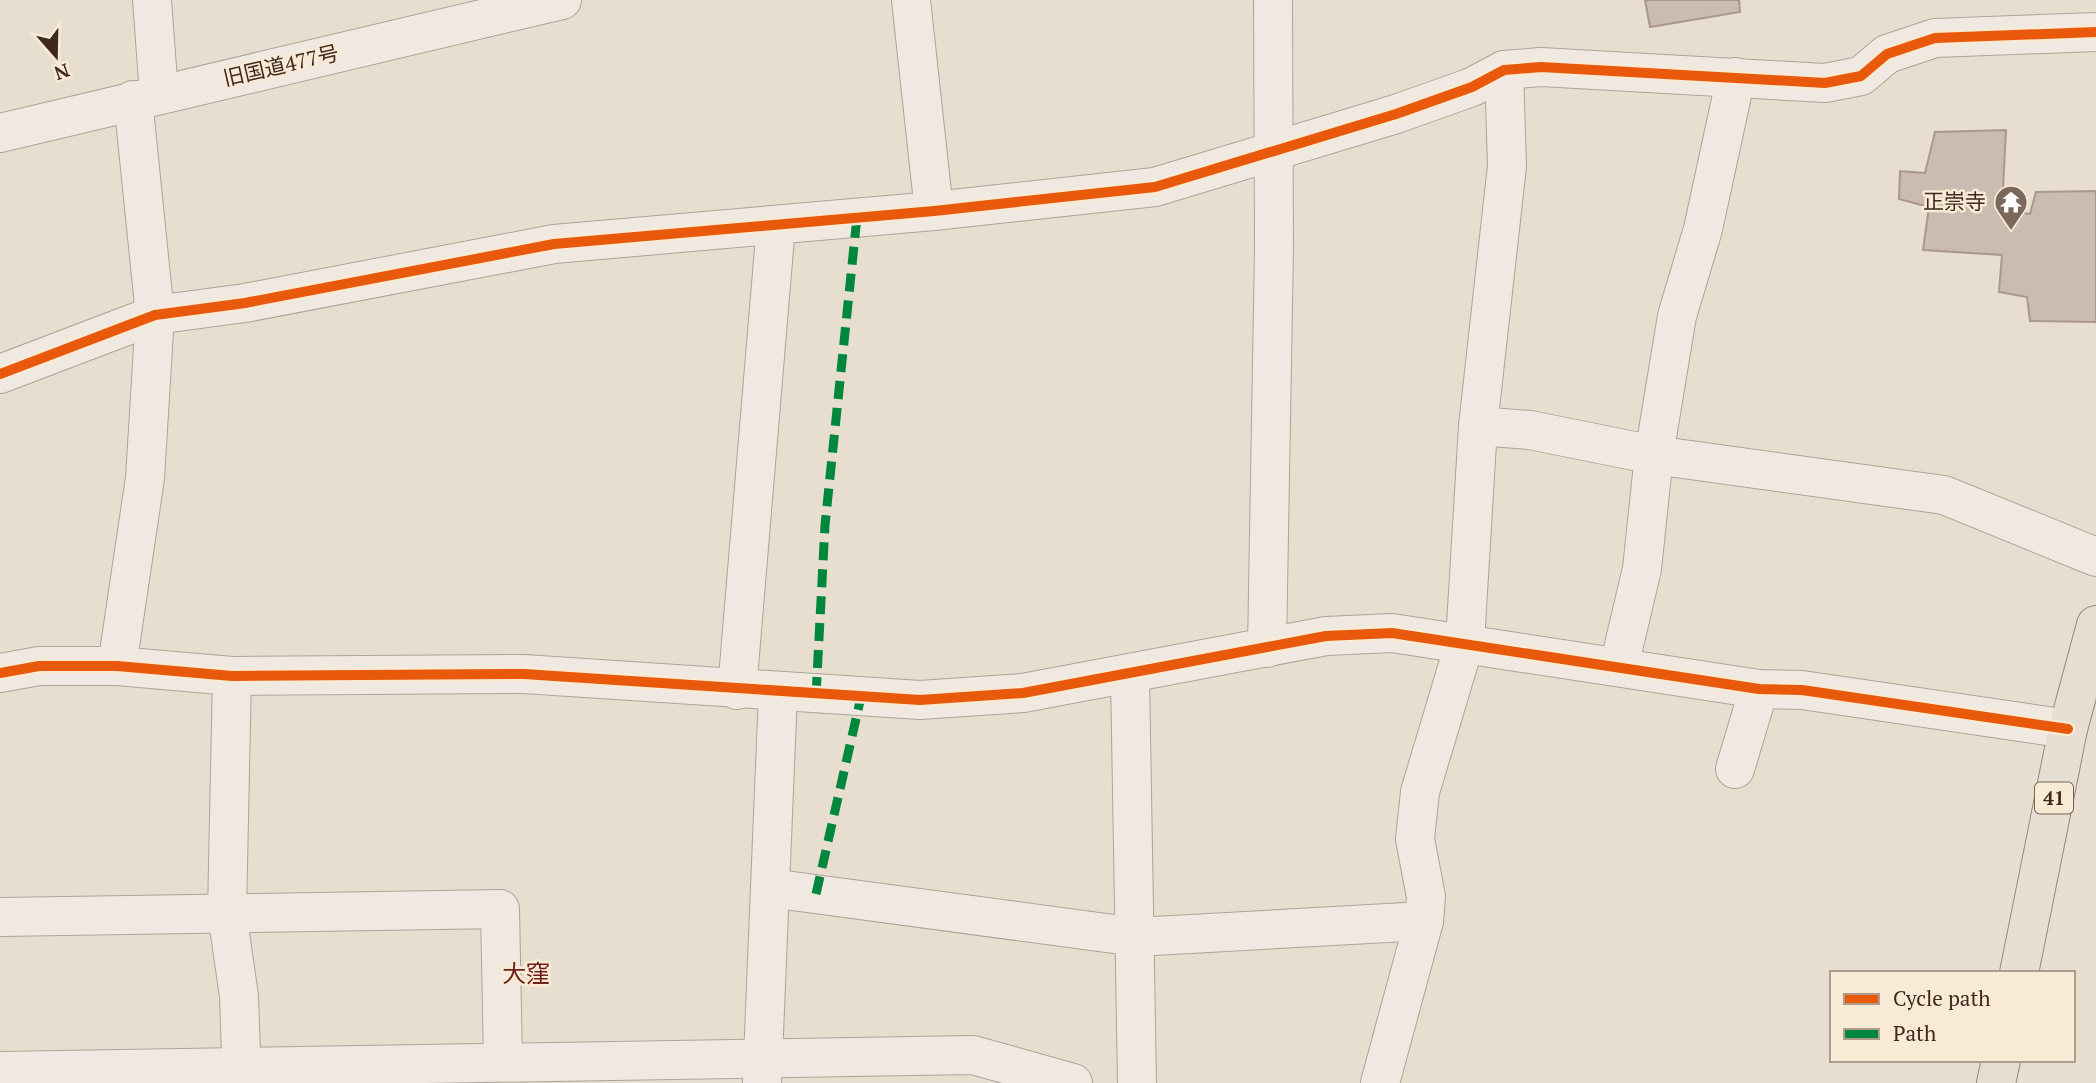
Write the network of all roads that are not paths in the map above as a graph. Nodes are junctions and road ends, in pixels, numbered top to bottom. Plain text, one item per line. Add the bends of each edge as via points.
1 (152, 0) edge
2 (562, 0) edge
3 (911, 0) edge
4 (1273, 0) edge
5 (2094, 0) edge
6 (2096, 31) edge
7 (1504, 70) junction
8 (1736, 77) junction
9 (146, 97) junction
10 (0, 133) edge
11 (1272, 154) junction
12 (934, 211) junction
13 (776, 225) junction
14 (155, 314) junction
15 (0, 373) edge
16 (1478, 426) junction
17 (1654, 455) junction
18 (2096, 557) edge
19 (2096, 625) edge
20 (1465, 642) junction
21 (1267, 648) junction
22 (117, 666) junction
23 (1619, 666) junction
24 (0, 673) edge
25 (1130, 675) junction
26 (232, 676) junction
27 (1759, 688) junction
28 (737, 691) junction
29 (778, 693) junction
30 (2068, 729) junction
31 (1735, 769) dead end
32 (770, 888) junction
33 (227, 913) junction
34 (0, 917) edge
35 (1424, 921) junction
36 (1136, 937) junction
37 (2019, 971) edge
38 (503, 1062) junction
39 (2001, 1062) edge
40 (0, 1071) edge
41 (762, 1071) edge
42 (242, 1075) edge
43 (1073, 1083) edge
44 (1137, 1083) edge
45 (1380, 1083) edge
46 (1996, 1083) edge

1 - 9 street
2 - 9 street, 旧国道477号
3 - 12 street
4 - 11 street
5 - 6 street
6 - 8 street via 1935,38 1887,54 1861,76 1825,83
7 - 8 street via 1541,67
7 - 11 street via 1444,98
7 - 16 street via 1507,166
8 - 17 street via 1703,229 1677,316
9 - 10 street, 旧国道477号
9 - 14 street
11 - 12 street via 1155,187
11 - 21 street
12 - 13 street
13 - 14 street via 554,244 245,303
13 - 28 street
14 - 15 street
14 - 22 street via 145,478
16 - 17 street via 1530,430
16 - 20 street
17 - 18 street via 1944,495
17 - 23 street via 1642,569
19 - 30 main road, 41
20 - 21 street via 1392,633 1326,636
20 - 23 street
20 - 35 street via 1420,792 1415,839 1426,897
21 - 25 street
22 - 24 street via 38,666
22 - 26 street
23 - 27 street
25 - 29 street via 978,698
25 - 36 street
26 - 28 street via 524,674
26 - 33 street
27 - 30 street via 1802,690
27 - 31 street
28 - 29 street
29 - 32 street
30 - 37 main road, 41
32 - 36 street
32 - 41 street
33 - 34 street
33 - 38 street via 500,909
33 - 42 street via 239,996
35 - 36 street
35 - 45 street
36 - 44 street
38 - 41 street
38 - 42 street
39 - 46 main road
40 - 42 street
41 - 43 street via 973,1055

